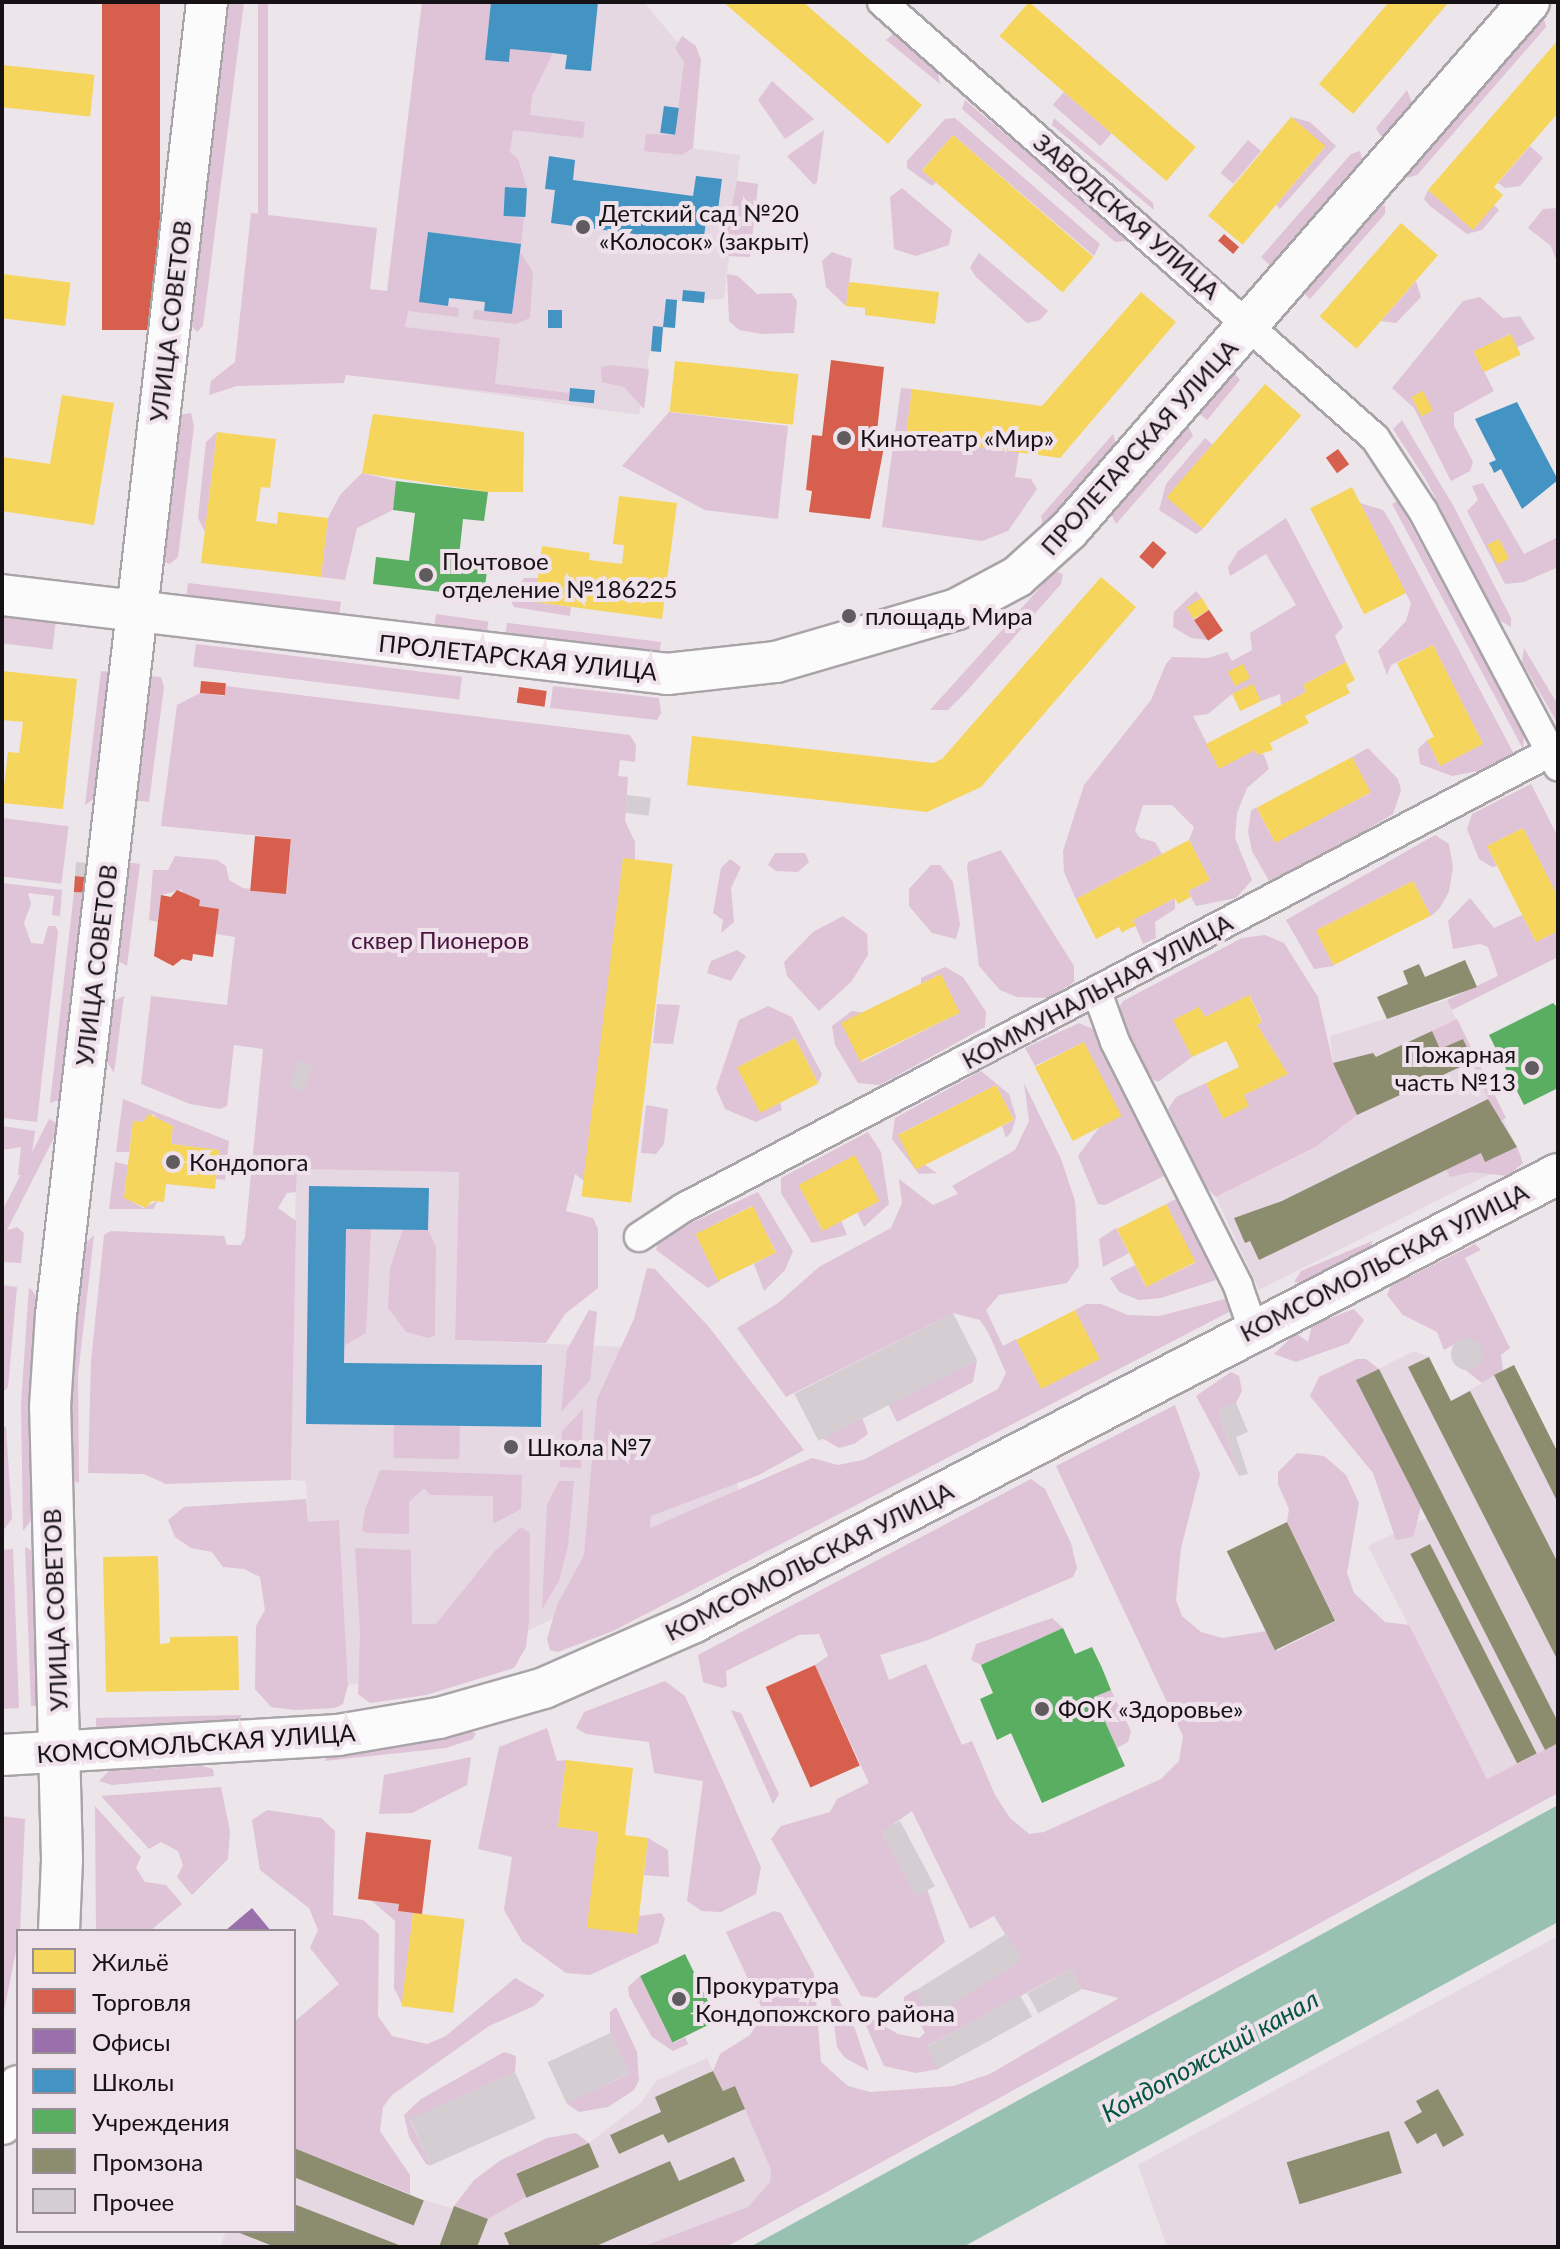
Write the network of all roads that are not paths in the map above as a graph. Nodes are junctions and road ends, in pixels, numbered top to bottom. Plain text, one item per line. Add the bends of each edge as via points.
1 (207, 2) edge
2 (882, 2) edge
3 (1529, 2) edge
4 (1250, 324) junction
5 (2, 595) edge
6 (136, 613) junction
7 (1556, 756) edge
8 (1097, 992) junction
9 (1558, 1174) edge
10 (639, 1237) dead end
11 (1253, 1329) junction
12 (2, 1755) edge
13 (60, 1755) junction
14 (59, 1929) edge
15 (16, 2091) edge
16 (2, 2124) edge

1 - 6 street, УЛИЦА СОВЕТОВ
2 - 4 street, ЗАВОДСКАЯ УЛИЦА
3 - 4 street, ПРОЛЕТАРСКАЯ УЛИЦА
4 - 6 street, ПРОЛЕТАРСКАЯ УЛИЦА via 1069,530 1017,577 979,600 935,617 776,662 709,673 644,673
4 - 7 street, ЗАВОДСКАЯ УЛИЦА via 1338,400 1386,452
5 - 6 street, ПРОЛЕТАРСКАЯ УЛИЦА
6 - 13 street, УЛИЦА СОВЕТОВ via 52,1375
7 - 8 street, КОММУНАЛЬНАЯ УЛИЦА
8 - 10 street, КОММУНАЛЬНАЯ УЛИЦА via 683,1208
8 - 11 street via 1115,1042 1238,1286
9 - 11 street, КОМСОМОЛЬСКАЯ УЛИЦА
11 - 13 street, КОМСОМОЛЬСКАЯ УЛИЦА via 705,1616 544,1688 453,1715 370,1731
12 - 13 street, КОМСОМОЛЬСКАЯ УЛИЦА
13 - 14 street, УЛИЦА СОВЕТОВ
15 - 16 street

